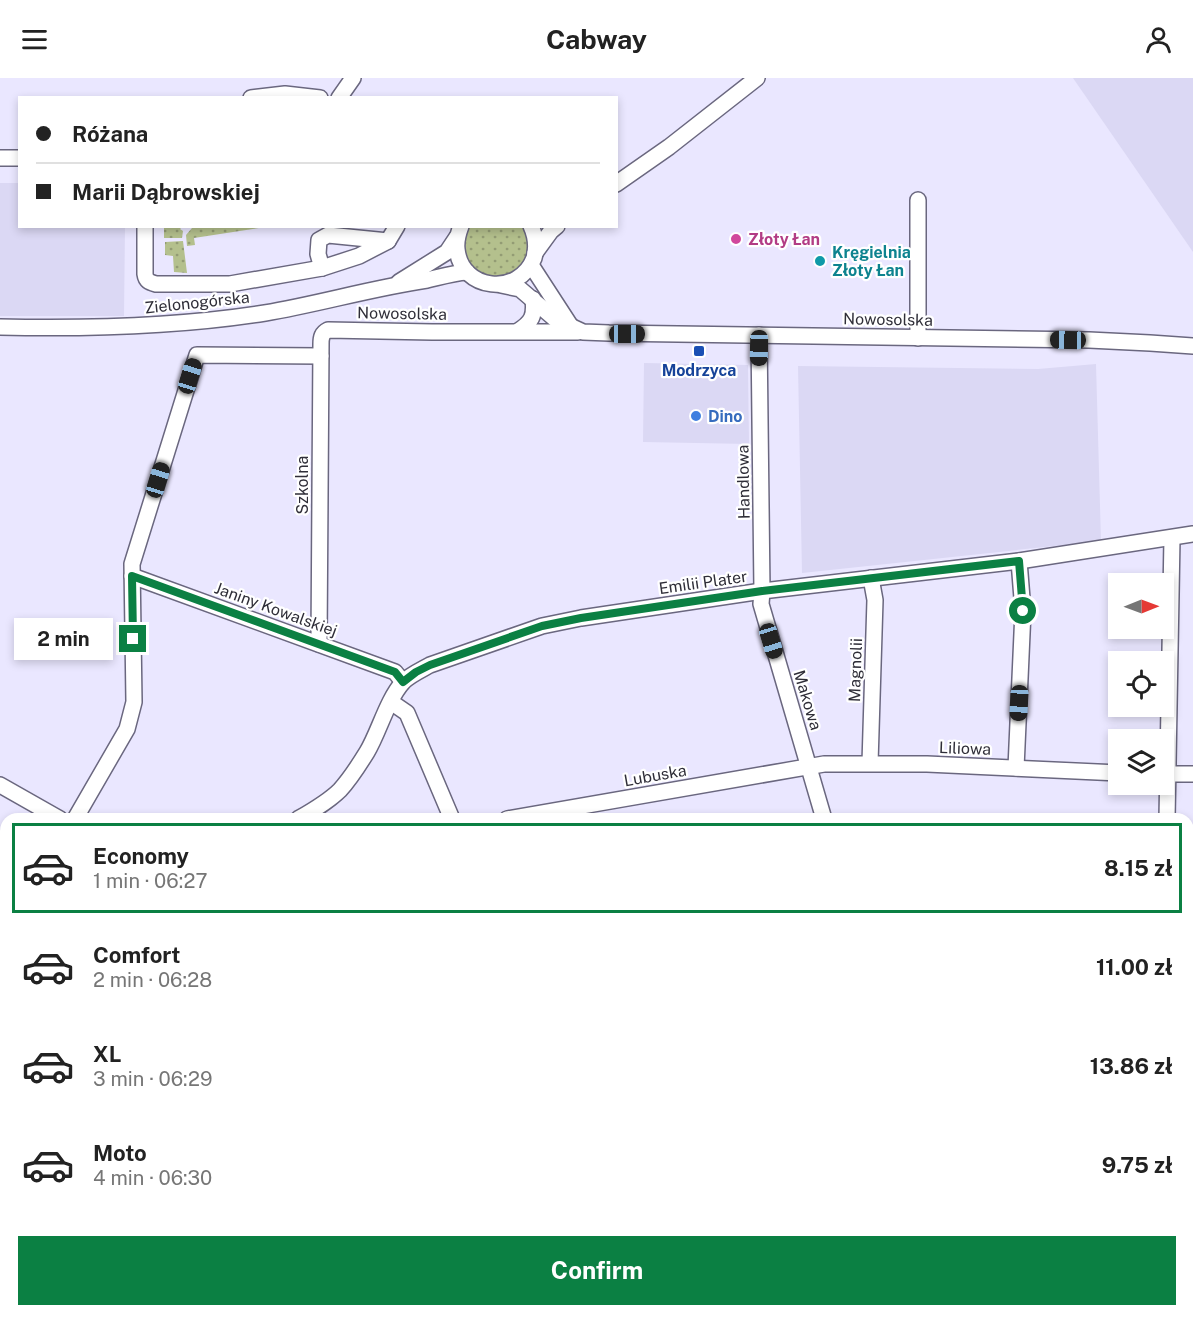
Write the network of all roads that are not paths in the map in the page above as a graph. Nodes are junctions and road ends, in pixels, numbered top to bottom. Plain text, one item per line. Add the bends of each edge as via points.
1 (353, 78) edge
2 (757, 78) edge
3 (268, 96) edge
4 (303, 96) edge
5 (340, 96) edge
6 (0, 158) edge
7 (18, 158) edge
8 (618, 183) edge
9 (918, 200) dead end
10 (145, 228) edge
11 (396, 228) edge
12 (532, 228) edge
13 (554, 228) edge
14 (459, 232) edge
15 (388, 241) junction
16 (533, 259) junction
17 (322, 268) junction
18 (467, 272) junction
19 (394, 285) junction
20 (501, 285) junction
21 (533, 299) junction
22 (0, 327) edge
23 (576, 328) junction
24 (328, 330) joint
25 (518, 331) junction
26 (759, 335) junction
27 (918, 338) junction
28 (1193, 346) edge
29 (321, 356) junction
30 (1193, 534) edge
31 (1172, 537) junction
32 (1019, 561) junction
33 (132, 576) junction
34 (871, 578) junction
35 (762, 591) junction
36 (320, 644) junction
37 (403, 682) junction
38 (391, 702) junction
39 (1167, 729) edge
40 (870, 763) junction
41 (809, 767) junction
42 (1016, 768) junction
43 (1108, 772) edge
44 (1174, 774) edge
45 (1193, 774) edge
46 (0, 785) edge
47 (1166, 795) edge
48 (49, 813) edge
49 (79, 813) edge
50 (308, 813) edge
51 (449, 813) edge
52 (542, 813) edge
53 (822, 813) edge
54 (1167, 813) edge

1 - 5 street
2 - 8 street
3 - 4 street
6 - 7 street
9 - 27 street
10 - 17 street via 145,274 149,282 156,284 230,284
11 - 15 street
12 - 16 street via 536,240
13 - 16 street
14 - 18 street via 458,256
14 - 19 street, Zielonogórska via 447,252
15 - 17 street
15 - 17 street via 328,235 319,240
16 - 20 street via 524,274
16 - 23 street
18 - 19 street, Zielonogórska
18 - 20 street, Nowosolska via 477,280
19 - 22 street, Zielonogórska via 265,313 208,320 75,328
20 - 21 street, Nowosolska via 520,289
21 - 23 street, Nowosolska via 555,319
21 - 25 street via 532,318
23 - 25 street, Nowosolska
23 - 26 street, Nowosolska via 609,333
24 - 25 street, Nowosolska
24 - 29 street, Szkolna via 321,338
26 - 27 street, Nowosolska
26 - 35 street, Handlowa
27 - 28 street, Nowosolska
29 - 33 street via 197,355 132,564
29 - 36 street, Szkolna
30 - 31 street, Emilii Plater
31 - 32 street, Emilii Plater
31 - 39 street
32 - 34 street, Emilii Plater
32 - 42 street via 1023,611
33 - 36 street, Janiny Kowalskiej
33 - 49 street via 134,702 128,729
34 - 35 street, Emilii Plater
34 - 40 street, Magnolii via 875,600
35 - 37 street, Emilii Plater via 542,626 430,665
35 - 41 street, Makowa via 765,620
36 - 37 street, Janiny Kowalskiej via 395,672
37 - 38 street, Emilii Plater
38 - 50 street, Emilii Plater via 368,750 340,790
38 - 51 street via 407,714
40 - 41 street, Liliowa
40 - 42 street, Liliowa
41 - 52 street, Lubuska
41 - 53 street, Makowa
42 - 43 street, Liliowa
44 - 45 street
46 - 48 street
47 - 54 street

